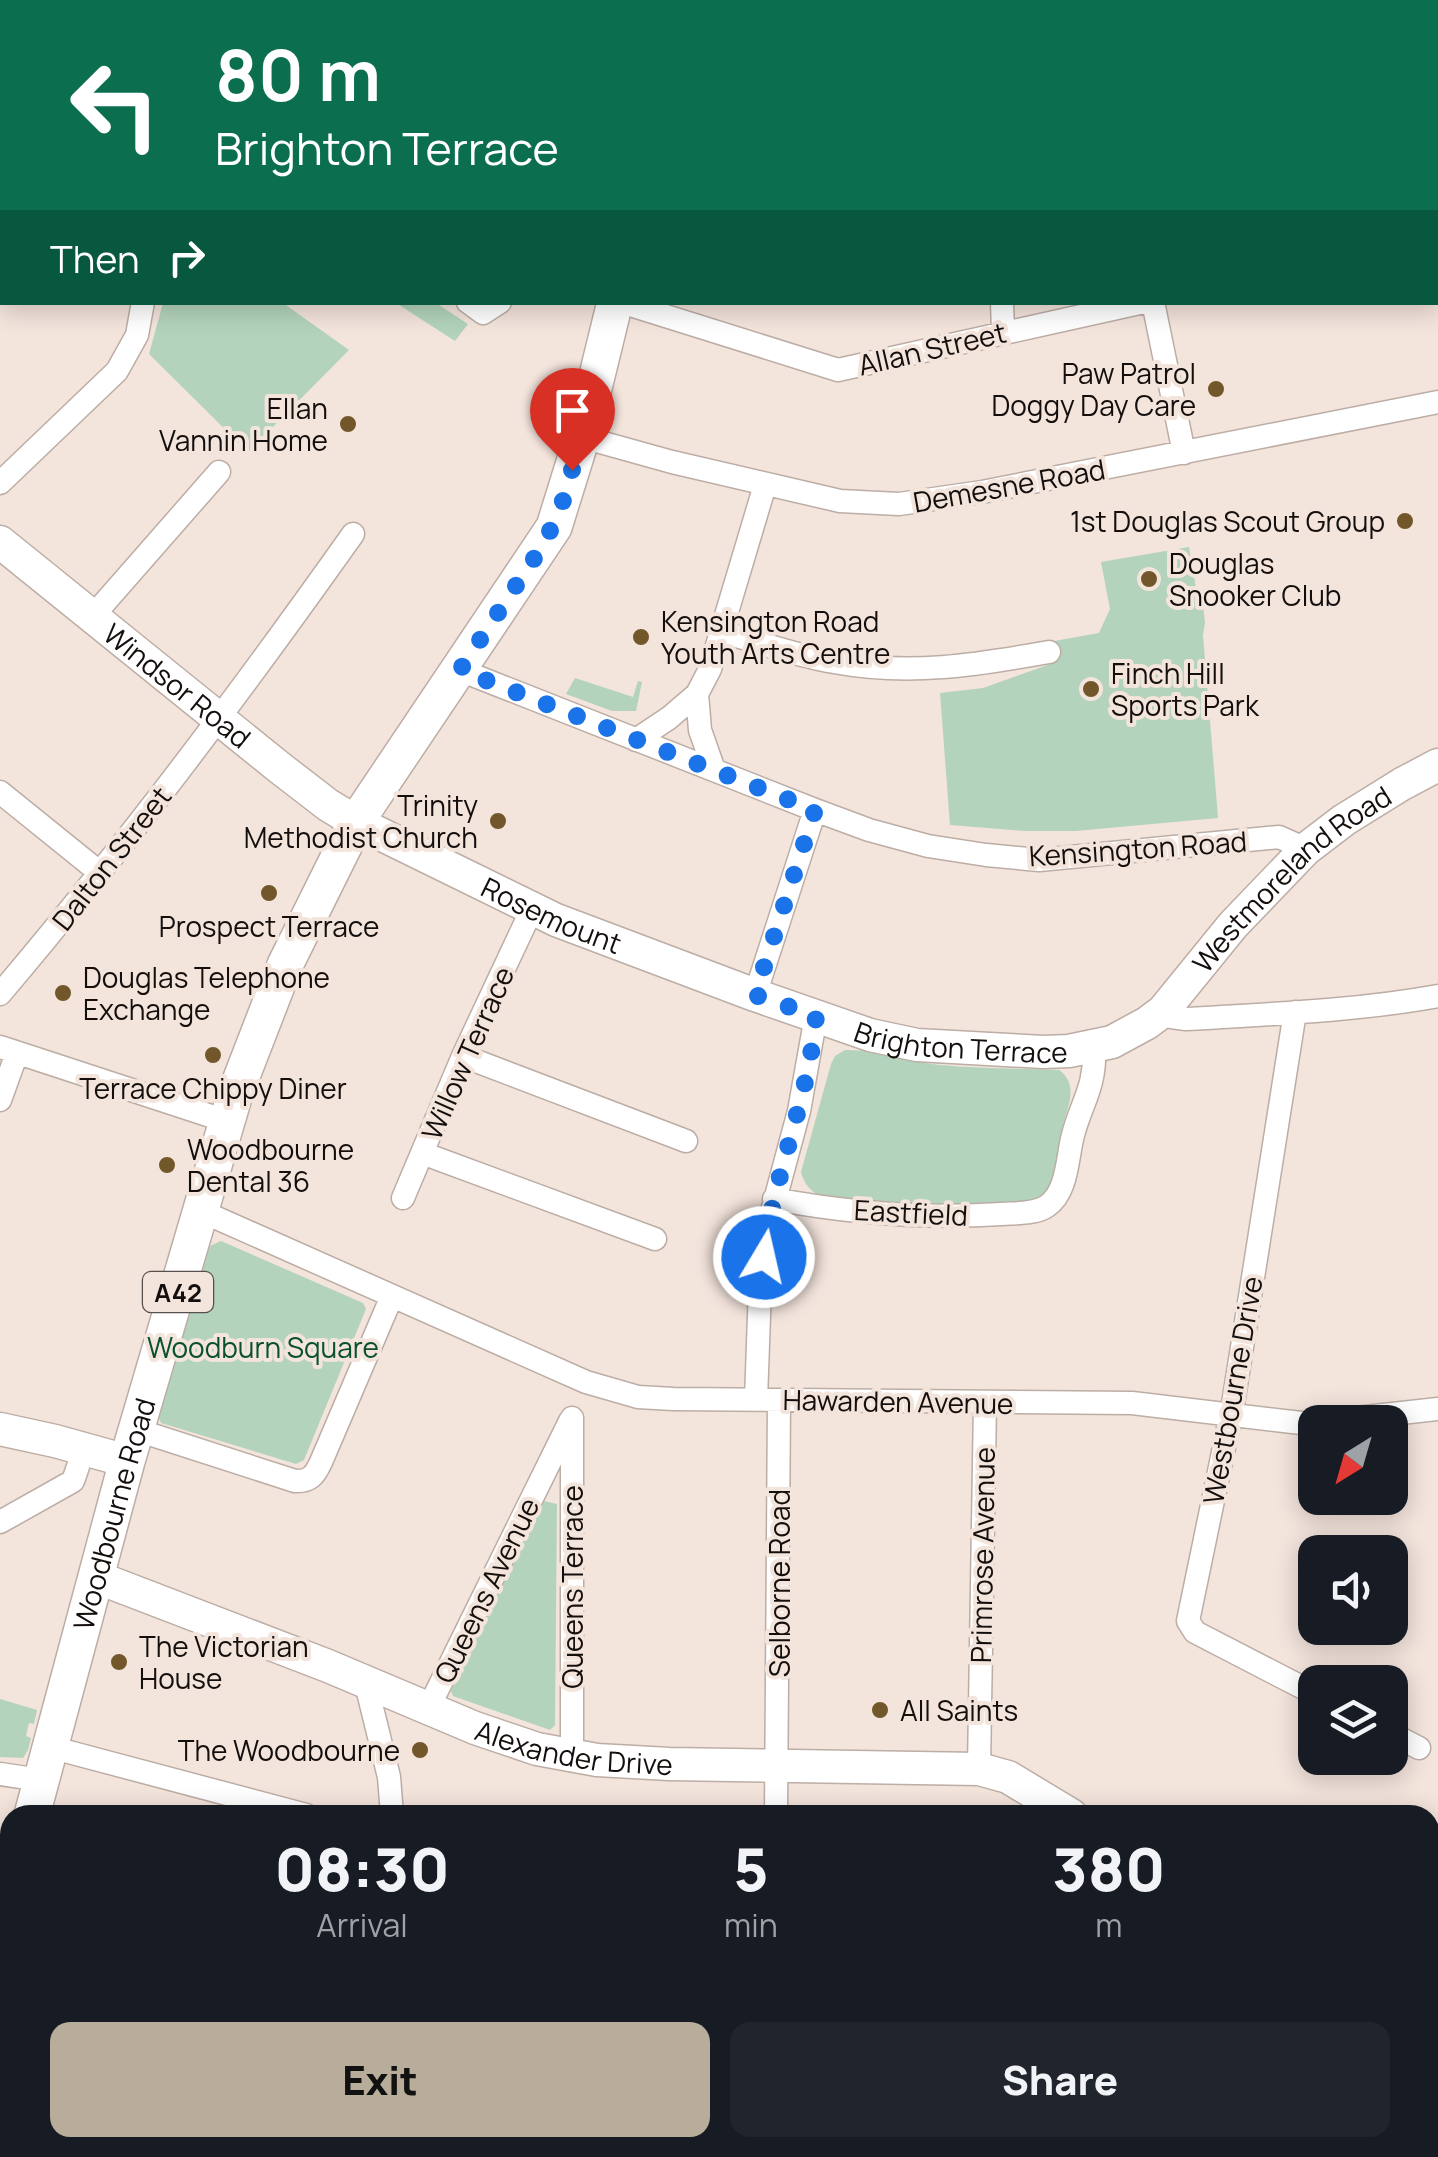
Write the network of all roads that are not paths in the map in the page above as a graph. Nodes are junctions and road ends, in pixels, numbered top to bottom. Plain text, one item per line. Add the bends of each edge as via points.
1 (143, 305) edge
2 (472, 305) edge
3 (495, 305) edge
4 (617, 305) edge
5 (628, 305) edge
6 (1002, 305) edge
7 (1116, 305) edge
8 (1154, 305) edge
9 (1088, 308) edge
10 (1003, 332) junction
11 (1438, 402) edge
12 (582, 437) junction
13 (1184, 453) junction
14 (219, 472) dead end
15 (0, 482) edge
16 (765, 485) junction
17 (353, 534) dead end
18 (0, 542) edge
19 (92, 617) junction
20 (722, 632) junction
21 (1049, 652) dead end
22 (460, 670) junction
23 (697, 694) junction
24 (219, 719) junction
25 (636, 740) junction
26 (1438, 766) edge
27 (714, 770) junction
28 (0, 792) edge
29 (815, 810) junction
30 (356, 822) junction
31 (1306, 849) junction
32 (99, 872) junction
33 (532, 909) junction
34 (0, 994) edge
35 (755, 995) junction
36 (1438, 996) edge
37 (1162, 1010) junction
38 (1294, 1012) junction
39 (816, 1016) junction
40 (1094, 1047) junction
41 (8, 1050) edge
42 (463, 1056) junction
43 (0, 1100) edge
44 (226, 1121) junction
45 (686, 1141) dead end
46 (422, 1154) junction
47 (403, 1198) dead end
48 (774, 1199) junction
49 (202, 1212) junction
50 (655, 1238) dead end
51 (392, 1296) junction
52 (768, 1400) junction
53 (985, 1402) junction
54 (1438, 1409) edge
55 (1408, 1412) edge
56 (1230, 1415) junction
57 (572, 1418) joint
58 (1298, 1420) edge
59 (0, 1429) edge
60 (132, 1446) junction
61 (84, 1449) junction
62 (0, 1522) edge
63 (96, 1576) junction
64 (371, 1684) junction
65 (1298, 1685) edge
66 (428, 1709) junction
67 (1408, 1743) edge
68 (1418, 1748) dead end
69 (572, 1756) junction
70 (45, 1764) junction
71 (776, 1767) junction
72 (979, 1768) junction
73 (0, 1774) edge
74 (35, 1805) edge
75 (255, 1805) edge
76 (391, 1805) edge
77 (776, 1805) edge
78 (1054, 1805) edge

1 - 15 street via 138,335 117,371
2 - 3 street via 483,313
4 - 12 main road, A42
5 - 10 street, Allan Street via 838,370
6 - 10 street
7 - 9 street, Allan Street
8 - 13 street
9 - 10 street, Allan Street
11 - 13 street, Demesne Road
12 - 16 street, Demesne Road
12 - 22 main road, A42 via 554,527
13 - 16 street, Demesne Road via 898,504 840,501
14 - 19 street
16 - 20 street
17 - 24 street, Dalton Street
18 - 19 main road, Windsor Road
19 - 24 main road, Windsor Road
20 - 21 street via 834,662 898,669
20 - 23 street
22 - 25 street, Kensington Road
22 - 30 main road, A42
23 - 25 street
23 - 27 street
24 - 30 main road, Windsor Road
24 - 32 street, Dalton Street
25 - 27 street, Kensington Road
26 - 31 main road, Westmoreland Road
27 - 29 street, Kensington Road
28 - 32 street
29 - 31 street, Kensington Road via 928,846 1039,860 1279,837
29 - 35 street
30 - 33 main road, Rosemount
30 - 44 main road, Woodbourne Road / A42 via 286,965
31 - 37 main road, Westmoreland Road
32 - 34 street, Dalton Street
33 - 35 main road, Rosemount
33 - 42 street, Willow Terrace
35 - 39 main road, Brighton Terrace
36 - 38 street
37 - 38 street via 1186,1019
37 - 40 main road, Brighton Terrace via 1132,1033
38 - 56 street, Westbourne Drive
39 - 40 main road, Brighton Terrace via 917,1046 1042,1052
39 - 48 street, Selborne Road
40 - 48 street, Eastfield via 1089,1096 1059,1191 1048,1206 972,1216
41 - 43 street
41 - 44 street
42 - 45 street
42 - 46 street, Willow Terrace
44 - 49 main road, Woodbourne Road / A42
46 - 47 street, Willow Terrace
46 - 50 street
48 - 52 street, Selborne Road via 760,1288
49 - 51 street
49 - 60 main road, Woodbourne Road / A42
51 - 52 street, Hawarden Avenue via 586,1382 638,1396
51 - 60 street via 310,1479
52 - 53 street, Hawarden Avenue
52 - 71 street, Selborne Road
53 - 56 street, Hawarden Avenue via 1132,1403
53 - 72 street, Primrose Avenue
54 - 55 street, Hawarden Avenue
56 - 58 street, Hawarden Avenue
56 - 65 street, Westbourne Drive via 1188,1621 1195,1632
57 - 66 street, Queens Avenue
57 - 69 street, Queens Terrace
59 - 61 main road
60 - 61 main road
60 - 63 main road, Woodbourne Road / A42
61 - 62 street via 73,1480
63 - 64 main road, Alexander Drive
63 - 70 main road, Woodbourne Road / A42
64 - 66 main road, Alexander Drive
64 - 76 street
66 - 69 main road, Alexander Drive
67 - 68 street
69 - 71 main road, Alexander Drive
70 - 73 street
70 - 74 main road, Woodbourne Road / A42
70 - 75 street
71 - 72 main road, Alexander Drive
71 - 77 street, Selborne Road
72 - 78 main road, Alexander Drive

